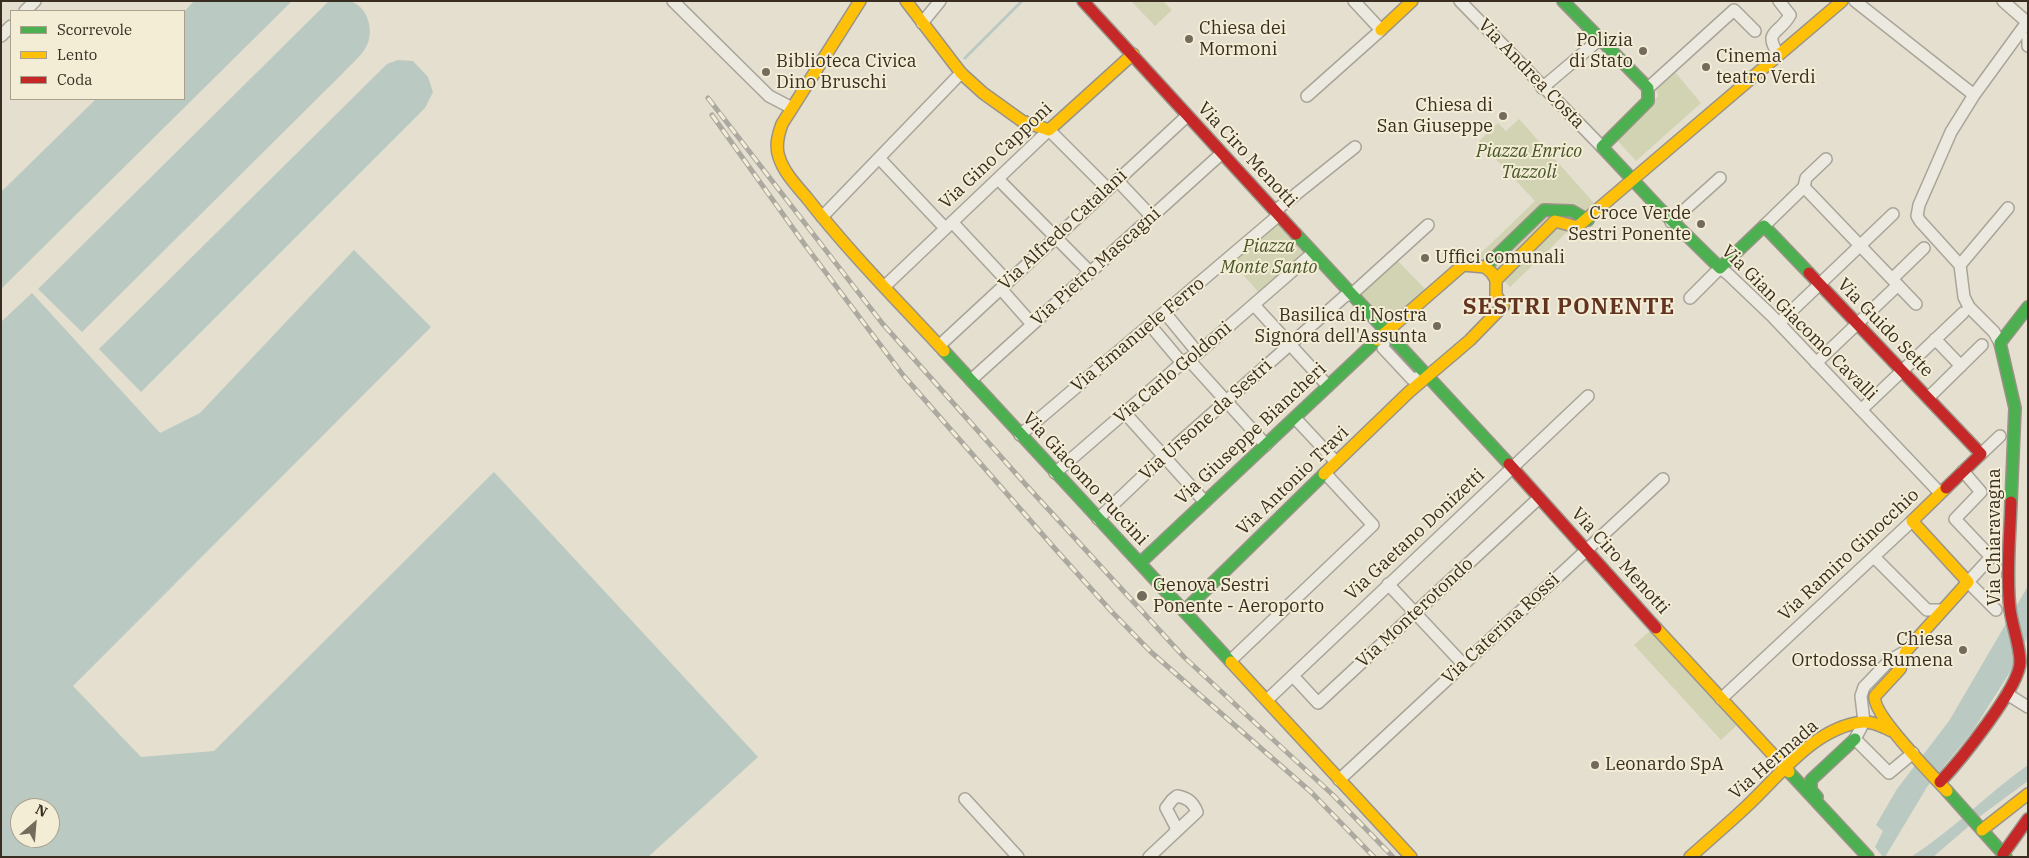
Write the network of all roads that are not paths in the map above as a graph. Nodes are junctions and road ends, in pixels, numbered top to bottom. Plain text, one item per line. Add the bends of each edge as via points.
1 (35, 1) edge
2 (673, 1) edge
3 (860, 1) edge
4 (906, 1) edge
5 (940, 1) edge
6 (1083, 1) edge
7 (1354, 1) edge
8 (1412, 1) edge
9 (1460, 1) edge
10 (1564, 1) edge
11 (1779, 1) edge
12 (1842, 1) edge
13 (1855, 1) edge
14 (2003, 1) edge
15 (26, 10) edge
16 (2028, 22) edge
17 (922, 23) junction
18 (10, 27) edge
19 (1382, 30) junction
20 (1754, 31) dead end
21 (1, 36) edge
22 (2028, 38) edge
23 (1600, 39) junction
24 (2028, 46) edge
25 (1133, 54) junction
26 (1778, 54) junction
27 (961, 73) junction
28 (1542, 88) junction
29 (1648, 88) junction
30 (1974, 95) junction
31 (1306, 96) dead end
32 (792, 108) junction
33 (1187, 116) junction
34 (1049, 130) junction
35 (1355, 146) dead end
36 (1602, 147) junction
37 (1221, 154) junction
38 (879, 158) junction
39 (1826, 159) dead end
40 (1720, 178) dead end
41 (998, 179) junction
42 (1117, 180) junction
43 (1632, 180) junction
44 (1804, 187) junction
45 (1108, 189) junction
46 (2008, 208) dead end
47 (1277, 213) junction
48 (1893, 214) dead end
49 (822, 217) junction
50 (1152, 217) junction
51 (1588, 220) junction
52 (1671, 222) junction
53 (949, 225) junction
54 (1428, 225) dead end
55 (1764, 226) junction
56 (1056, 238) junction
57 (1860, 246) junction
58 (1924, 248) dead end
59 (1314, 253) junction
60 (1960, 265) junction
61 (1484, 268) junction
62 (1720, 268) junction
63 (1090, 272) junction
64 (1496, 280) junction
65 (1895, 282) junction
66 (1820, 284) junction
67 (1004, 285) junction
68 (885, 286) junction
69 (1352, 294) junction
70 (1690, 298) dead end
71 (1916, 304) dead end
72 (1254, 305) junction
73 (2028, 307) edge
74 (1165, 313) junction
75 (1963, 313) dead end
76 (1778, 323) junction
77 (1032, 324) junction
78 (1857, 324) junction
79 (1150, 325) junction
80 (1387, 331) junction
81 (1935, 339) junction
82 (2000, 343) junction
83 (940, 345) junction
84 (1982, 345) dead end
85 (1290, 346) junction
86 (1190, 358) junction
87 (1816, 362) junction
88 (1961, 366) junction
89 (1902, 371) junction
90 (1427, 376) junction
91 (970, 380) junction
92 (1328, 386) junction
93 (1588, 396) dead end
94 (1928, 398) junction
95 (1227, 401) junction
96 (1861, 410) junction
97 (1124, 413) junction
98 (1295, 418) junction
99 (1020, 435) junction
100 (2000, 436) dead end
101 (1266, 445) junction
102 (1981, 454) junction
103 (1164, 456) junction
104 (1336, 462) junction
105 (1512, 468) junction
106 (1963, 471) junction
107 (1055, 474) junction
108 (1325, 474) junction
109 (1663, 479) dead end
110 (1940, 493) junction
111 (1539, 498) junction
112 (1205, 502) junction
113 (1098, 519) junction
114 (1912, 522) junction
115 (1586, 550) junction
116 (1874, 557) junction
117 (1140, 563) junction
118 (1968, 582) junction
119 (1388, 584) junction
120 (1927, 610) junction
121 (1941, 610) junction
122 (1996, 610) dead end
123 (1184, 611) junction
124 (1415, 613) junction
125 (1925, 631) junction
126 (1906, 651) junction
127 (1230, 661) junction
128 (1463, 664) junction
129 (1293, 676) junction
130 (2007, 694) junction
131 (1721, 699) junction
132 (1267, 700) junction
133 (2028, 707) edge
134 (1864, 722) junction
135 (1894, 732) junction
136 (1855, 739) junction
137 (1915, 755) junction
138 (1787, 769) junction
139 (1339, 780) junction
140 (1939, 781) junction
141 (2028, 794) edge
142 (964, 799) dead end
143 (2028, 819) edge
144 (1979, 827) junction
145 (1844, 829) junction
146 (1175, 832) junction
147 (2004, 855) edge
148 (1692, 856) edge
149 (1018, 857) edge
150 (1149, 857) edge
151 (1411, 857) edge
152 (1868, 857) edge

1 - 15 street
2 - 32 street via 769,96
3 - 32 street, Via Giacomo Puccini
4 - 17 street
5 - 17 street
6 - 25 street, Via Ciro Menotti
7 - 19 street
8 - 19 street
9 - 28 street, Via Andrea Costa
10 - 23 street
11 - 26 street via 1790,15 1772,37
12 - 26 street
13 - 30 street
14 - 16 street
16 - 30 street
17 - 27 street
18 - 21 street
19 - 31 street
20 - 29 street via 1734,10
22 - 24 street
23 - 28 street
23 - 29 street
25 - 33 street, Via Ciro Menotti
25 - 34 street, Via Gino Capponi
26 - 43 street
27 - 34 street via 1022,121
27 - 38 street
28 - 36 street, Via Andrea Costa
29 - 36 street via 1648,101
30 - 60 street via 1951,132 1920,200 1917,216
32 - 49 street, Via Giacomo Puccini via 778,134 779,158
33 - 37 street, Via Ciro Menotti
33 - 42 street, Via Alfredo Catalani
34 - 41 street, Via Gino Capponi
34 - 45 street
35 - 47 street, Via Emanuele Ferro
36 - 43 street, Via Gian Giacomo Cavalli
37 - 47 street, Via Ciro Menotti
37 - 50 street, Via Pietro Mascagni
38 - 49 street
38 - 53 street
39 - 44 street via 1806,178
40 - 52 street
41 - 53 street, Via Gino Capponi
41 - 56 street
42 - 45 street, Via Alfredo Catalani
42 - 50 street
43 - 51 street
43 - 52 street, Via Gian Giacomo Cavalli
44 - 55 street
44 - 57 street
45 - 56 street, Via Alfredo Catalani
46 - 60 street
47 - 59 street, Via Ciro Menotti
47 - 74 street, Via Emanuele Ferro
48 - 57 street
49 - 68 street, Via Giacomo Puccini
50 - 63 street, Via Pietro Mascagni
51 - 61 street via 1572,211 1544,210
51 - 64 street via 1577,226 1555,221
52 - 62 street, Via Gian Giacomo Cavalli
53 - 67 street
53 - 68 street, Via Gino Capponi
54 - 69 street, Via Ursone da Sestri
55 - 62 street
55 - 66 street, Via Guido Sette
56 - 63 street
56 - 67 street, Via Alfredo Catalani
57 - 65 street
57 - 66 street
58 - 65 street
59 - 69 street, Via Ciro Menotti
59 - 72 street, Via Carlo Goldoni
60 - 82 street via 1964,297 1969,307 1994,332
61 - 64 street
61 - 80 street, Via Giuseppe Biancheri via 1463,265
62 - 70 street
62 - 76 street, Via Gian Giacomo Cavalli
63 - 77 street, Via Pietro Mascagni
64 - 90 street, Via Antonio Travi via 1496,294 1503,306 1470,340
65 - 71 street
65 - 78 street
66 - 76 street
66 - 78 street, Via Guido Sette
67 - 77 street
67 - 83 street, Via Alfredo Catalani
68 - 83 street, Via Giacomo Puccini
69 - 80 street, Via Ciro Menotti
69 - 85 street, Via Ursone da Sestri via 1345,296
72 - 85 street
72 - 86 street, Via Carlo Goldoni
73 - 82 street
74 - 79 street, Via Emanuele Ferro
74 - 86 street
75 - 81 street
76 - 87 street, Via Gian Giacomo Cavalli
77 - 91 street, Via Pietro Mascagni
78 - 87 street
78 - 89 street, Via Guido Sette
79 - 86 street
79 - 99 street, Via Emanuele Ferro
80 - 90 street, Via Ciro Menotti
80 - 92 street, Via Giuseppe Biancheri
81 - 88 street
81 - 89 street
82 - 130 street, Via Chiaravagna via 2016,408 2009,552 2010,609 2020,662
83 - 91 street, Via Giacomo Puccini
84 - 88 street
85 - 92 street
85 - 95 street, Via Ursone da Sestri
86 - 95 street
86 - 97 street, Via Carlo Goldoni
87 - 96 street, Via Gian Giacomo Cavalli
88 - 94 street
89 - 94 street, Via Guido Sette
89 - 96 street
90 - 104 street, Via Antonio Travi
90 - 105 street, Via Ciro Menotti
91 - 99 street, Via Giacomo Puccini
92 - 98 street, Via Giuseppe Biancheri
93 - 105 street, Via Gaetano Donizetti
94 - 102 street, Via Guido Sette
95 - 101 street
95 - 103 street, Via Ursone da Sestri
96 - 110 street, Via Gian Giacomo Cavalli
97 - 103 street
97 - 107 street, Via Carlo Goldoni
98 - 101 street, Via Giuseppe Biancheri
98 - 104 street
99 - 107 street, Via Giacomo Puccini
100 - 102 street, Via Ramiro Ginocchio
101 - 112 street, Via Giuseppe Biancheri
102 - 106 street, Via Ramiro Ginocchio
103 - 112 street
103 - 113 street, Via Ursone da Sestri
104 - 108 street, Via Antonio Travi
105 - 111 street, Via Ciro Menotti
105 - 119 street, Via Gaetano Donizetti
106 - 110 street, Via Ramiro Ginocchio
106 - 118 street via 1981,492 1955,519 1991,558
107 - 113 street, Via Giacomo Puccini
108 - 123 street, Via Antonio Travi
108 - 127 street via 1373,524
109 - 115 street, Via Caterina Rossi
110 - 114 street, Via Ramiro Ginocchio
111 - 115 street, Via Ciro Menotti
111 - 124 street, Via Monterotondo
112 - 117 street, Via Giuseppe Biancheri
113 - 117 street, Via Giacomo Puccini
114 - 116 street, Via Ramiro Ginocchio
114 - 118 street
115 - 128 street, Via Caterina Rossi
115 - 131 street, Via Ciro Menotti
116 - 120 street
116 - 131 street, Via Ramiro Ginocchio
117 - 123 street, Via Giacomo Puccini
118 - 121 street
118 - 122 street
119 - 124 street
119 - 129 street, Via Gaetano Donizetti
120 - 121 street
120 - 125 street
121 - 125 street
123 - 127 street, Via Giacomo Puccini
124 - 128 street
124 - 129 street, Via Monterotondo via 1318,703
125 - 126 street
126 - 134 street via 1890,660 1864,687 1861,696
126 - 135 street via 1900,669 1874,700 1877,710
127 - 132 street, Via Giacomo Puccini
128 - 139 street, Via Caterina Rossi
129 - 132 street, Via Gaetano Donizetti
130 - 133 street
130 - 140 street, Via Chiaravagna via 1955,766
131 - 138 street, Via Ciro Menotti
132 - 139 street, Via Giacomo Puccini
134 - 135 street
134 - 136 street
134 - 138 street, Via Hermada via 1845,726 1828,735
135 - 137 street
136 - 137 street via 1889,773
136 - 145 street via 1810,783 1811,790
137 - 140 street
138 - 145 street, Via Ciro Menotti
138 - 148 street, Via Hermada
139 - 151 street, Via Giacomo Puccini
140 - 144 street
141 - 144 street
142 - 149 street
143 - 147 street
144 - 147 street
145 - 152 street
146 - 146 street via 1176,827 1166,808 1177,796 1186,797 1197,812
146 - 150 street

